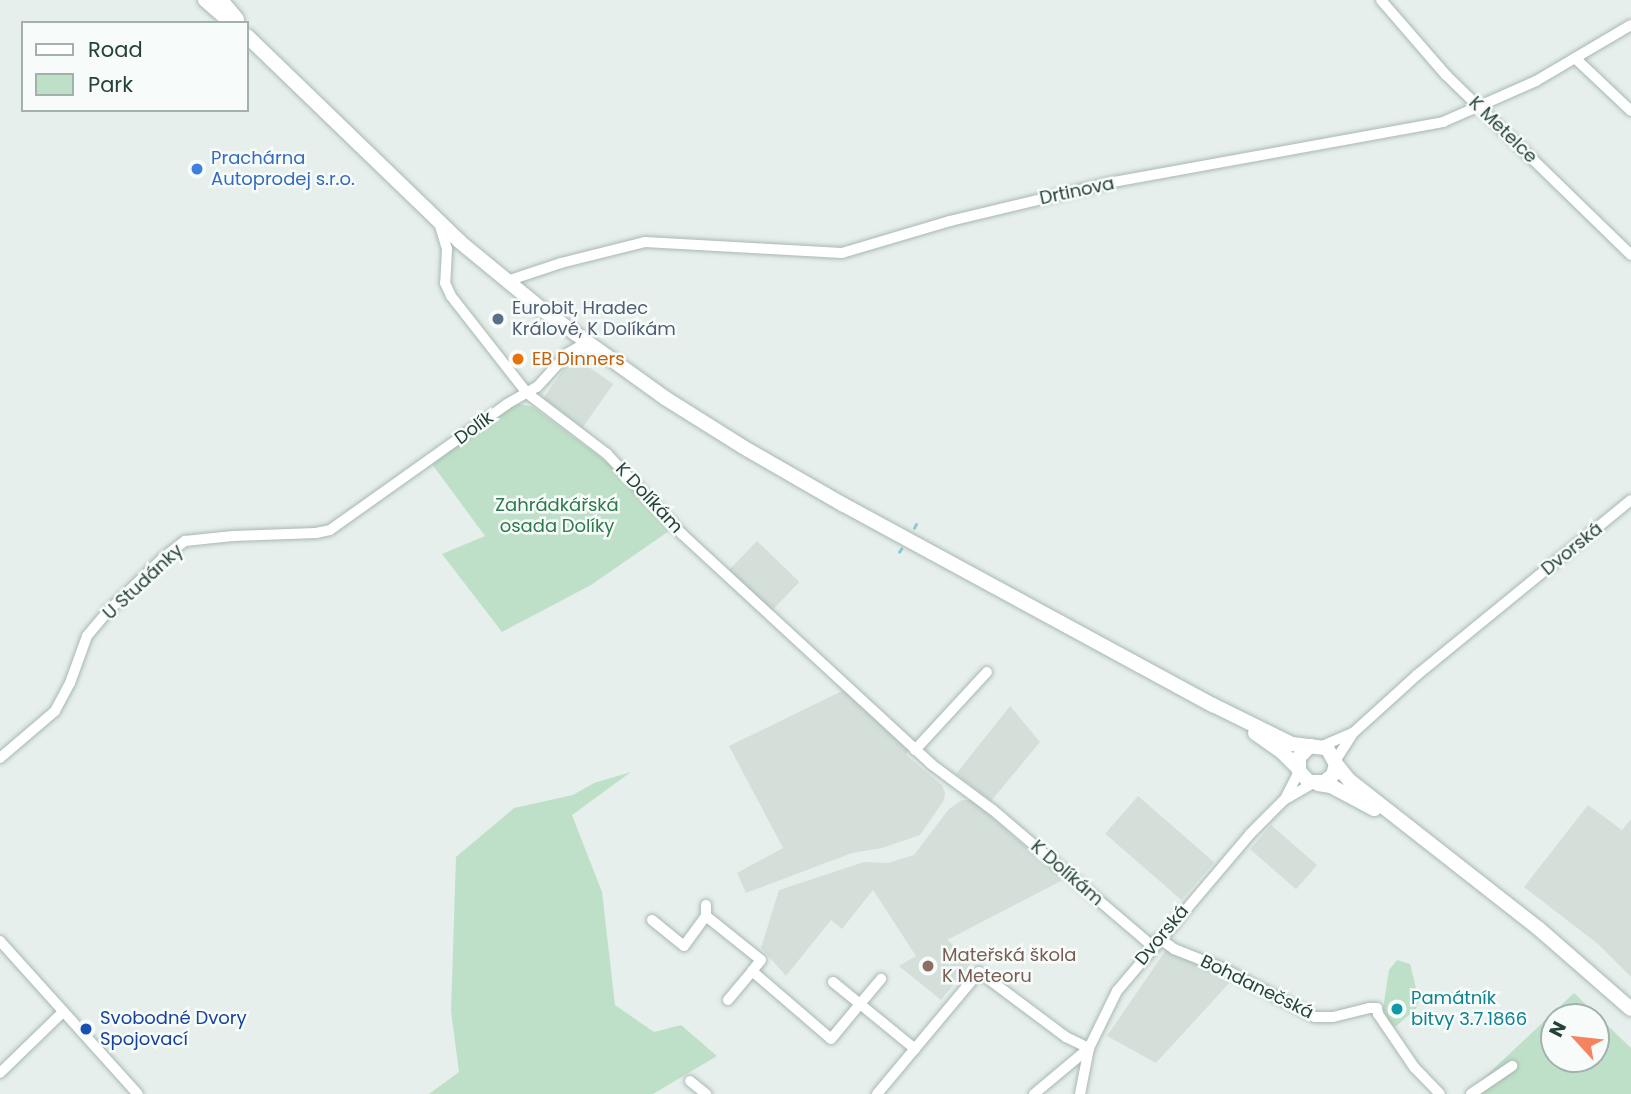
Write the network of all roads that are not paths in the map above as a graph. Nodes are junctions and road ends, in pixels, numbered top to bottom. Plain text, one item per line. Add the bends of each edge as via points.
1 (205, 0) edge
2 (221, 0) edge
3 (1381, 0) edge
4 (229, 21) edge
5 (238, 21) edge
6 (1631, 25) edge
7 (248, 31) edge
8 (248, 37) edge
9 (264, 51) junction
10 (1575, 58) junction
11 (1480, 108) junction
12 (1631, 111) edge
13 (435, 219) junction
14 (1631, 255) edge
15 (507, 281) junction
16 (593, 348) junction
17 (527, 393) junction
18 (422, 466) joint
19 (1631, 500) edge
20 (987, 672) dead end
21 (1213, 705) junction
22 (1353, 733) junction
23 (1316, 746) junction
24 (915, 750) junction
25 (0, 758) edge
26 (1336, 762) junction
27 (1298, 770) junction
28 (1315, 784) junction
29 (1284, 800) junction
30 (1418, 835) junction
31 (706, 905) dead end
32 (706, 916) junction
33 (652, 920) dead end
34 (0, 941) edge
35 (1156, 942) junction
36 (752, 971) junction
37 (881, 979) dead end
38 (833, 982) dead end
39 (728, 1000) dead end
40 (860, 1004) junction
41 (1631, 1009) edge
42 (63, 1012) junction
43 (1089, 1048) junction
44 (915, 1049) junction
45 (1512, 1066) dead end
46 (0, 1073) edge
47 (690, 1081) dead end
48 (138, 1094) edge
49 (706, 1094) edge
50 (877, 1094) edge
51 (1034, 1094) edge
52 (1080, 1094) edge
53 (1440, 1094) edge
54 (1471, 1094) edge

1 - 4 main road
2 - 5 main road
3 - 11 street, K Metelce
6 - 10 street, Drtinova
7 - 9 main road
8 - 9 main road
9 - 13 main road
10 - 11 street, Drtinova
10 - 12 street
11 - 14 street, K Metelce
11 - 15 street, Drtinova via 1431,125 1096,186 842,253 645,242
13 - 15 main road
13 - 17 street, K Dolíkám via 447,243 445,283 451,296
15 - 16 main road
16 - 17 street, Dolík via 568,353
16 - 21 main road via 752,453
17 - 18 street, Dolík
17 - 24 street, K Dolíkám via 607,454 682,534
18 - 25 street, U Studánky via 330,530 186,541 107,612 88,636 55,711
19 - 22 street, Dvorská
20 - 24 street
21 - 23 main road via 1292,744
21 - 27 main road via 1282,752
22 - 23 street, Dvorská
22 - 26 street, Dvorská
23 - 26 main road via 1330,751
23 - 27 main road, Dvorská via 1299,757
24 - 35 street, K Dolíkám
26 - 28 main road, Dvorská via 1329,779
26 - 30 main road via 1349,780
27 - 28 main road
27 - 29 street, Dvorská
28 - 29 street, Dvorská
28 - 30 main road via 1345,792
29 - 35 street, Dvorská
30 - 41 main road
31 - 32 street
32 - 33 street via 684,946
32 - 36 street via 761,960
34 - 42 street
35 - 43 street, Dvorská via 1117,990
35 - 53 street, Bohdanečská via 1222,968 1315,1017 1377,1009 1414,1067
36 - 39 street
36 - 40 street via 831,1039
37 - 40 street
38 - 40 street
40 - 44 street
42 - 46 street
42 - 48 street
43 - 44 street via 1066,1037 979,972
43 - 51 street
43 - 52 street, Dvorská
44 - 50 street
45 - 54 street
47 - 49 street

